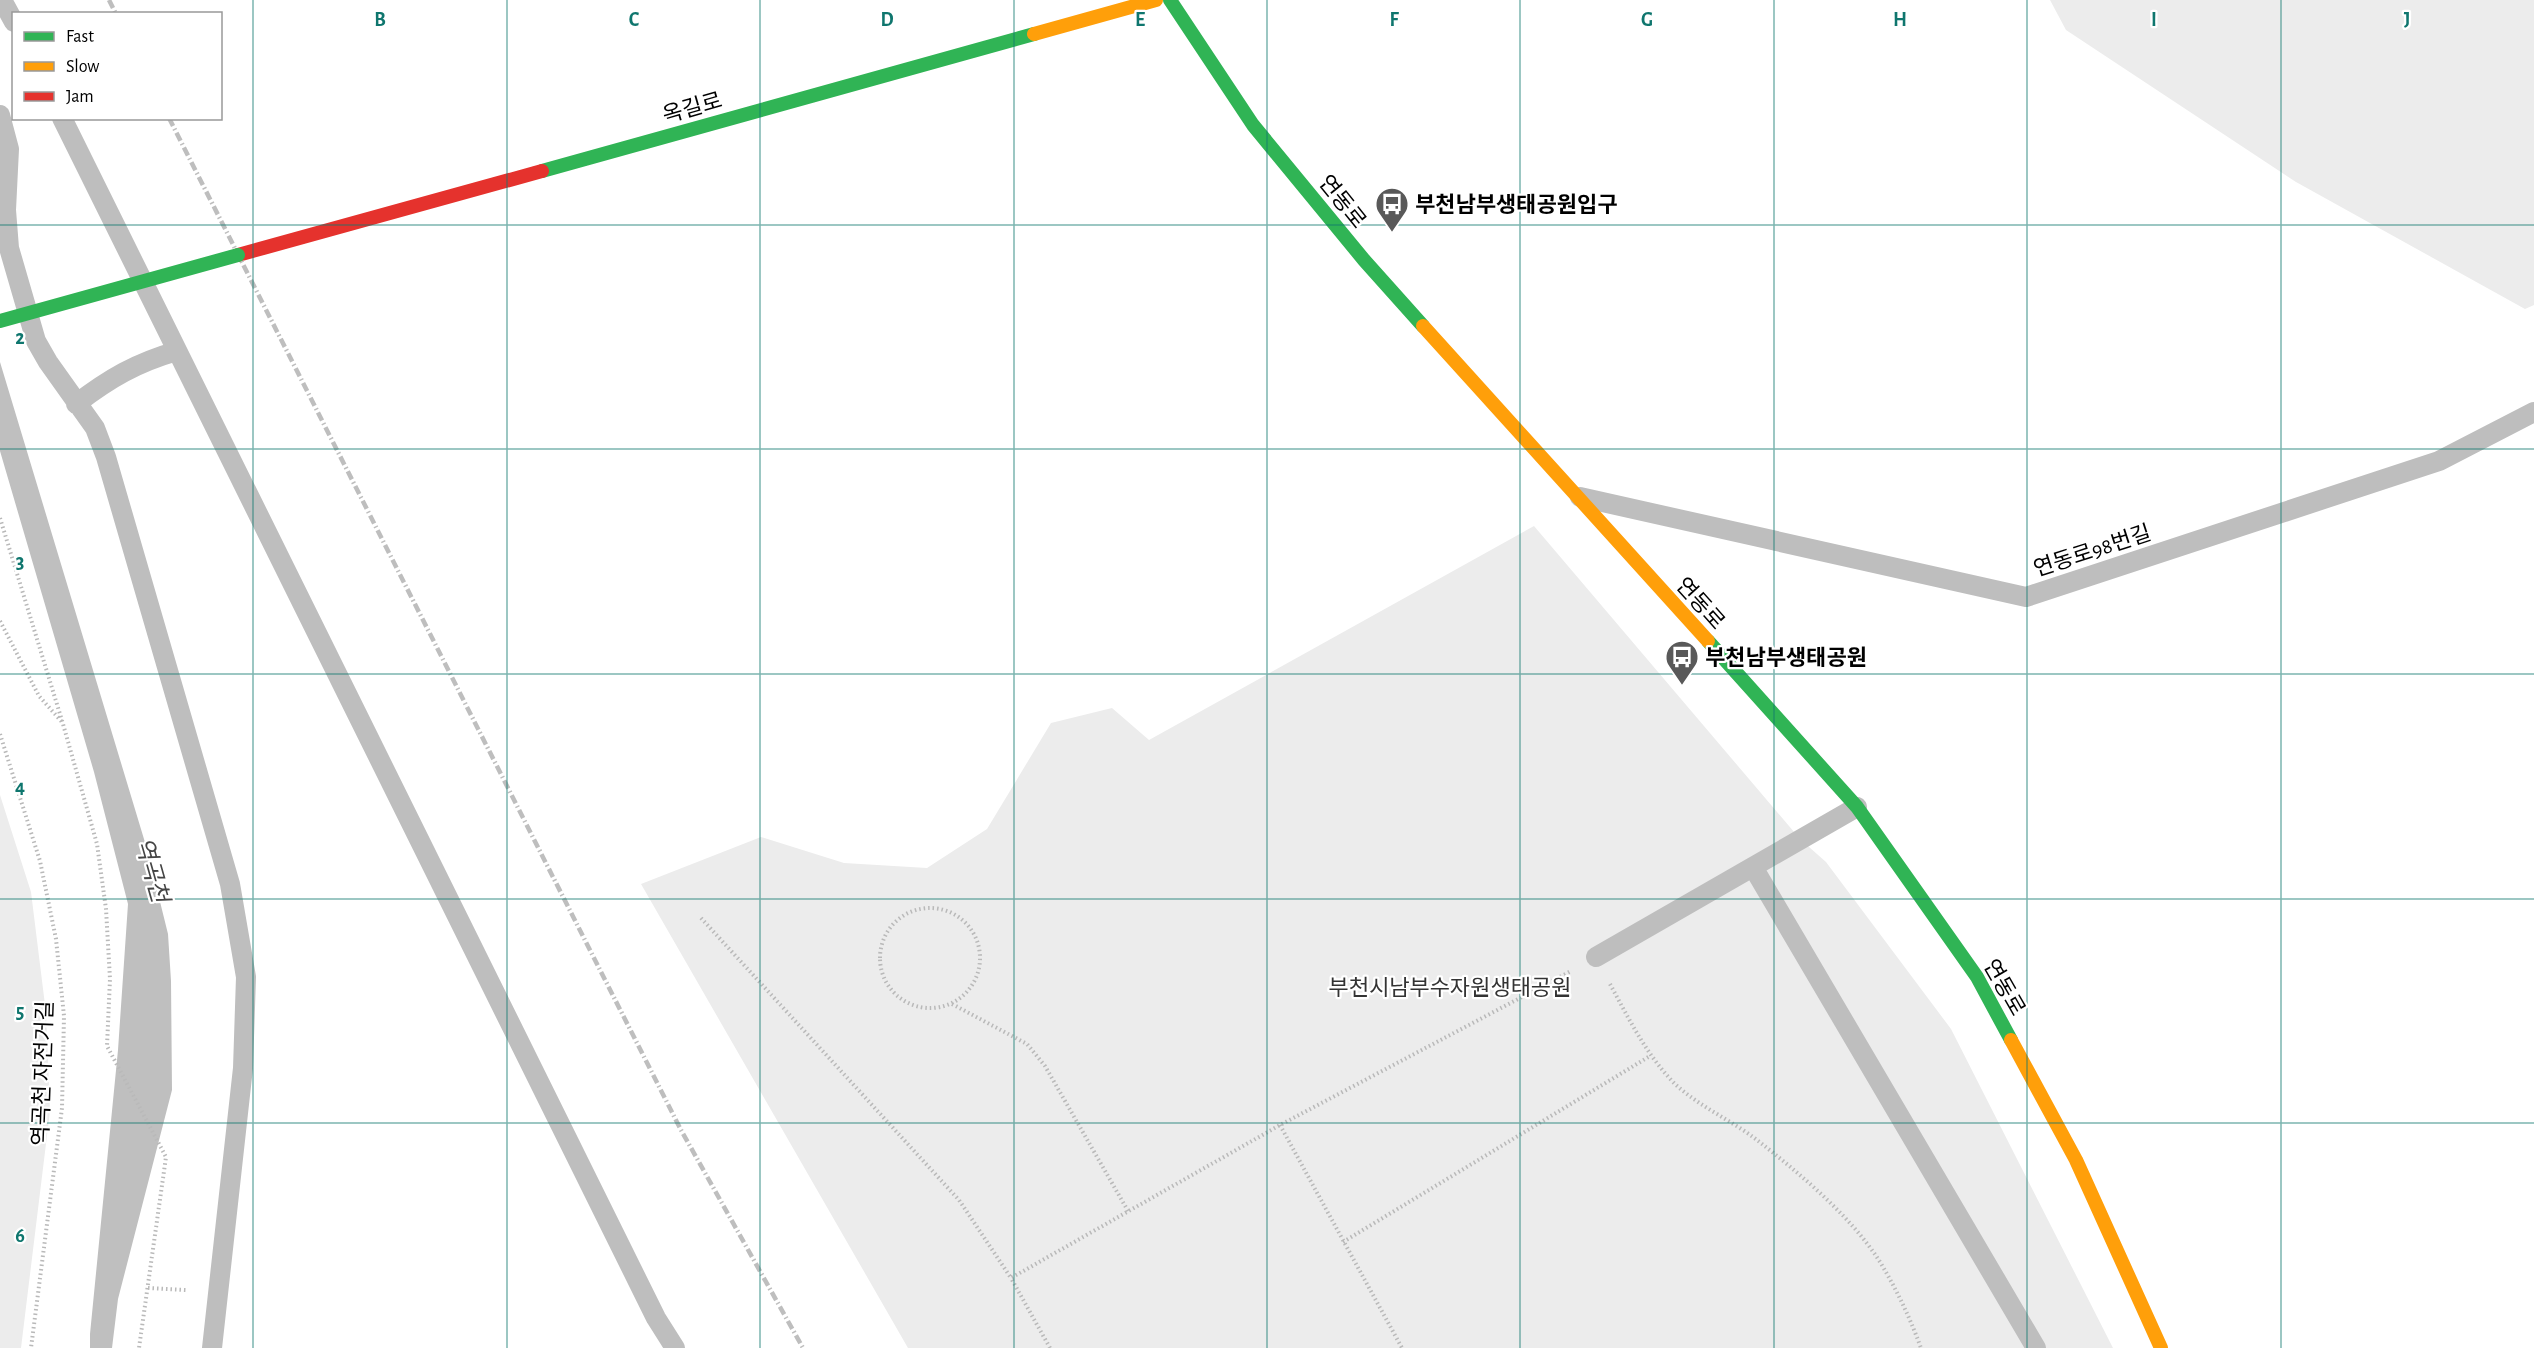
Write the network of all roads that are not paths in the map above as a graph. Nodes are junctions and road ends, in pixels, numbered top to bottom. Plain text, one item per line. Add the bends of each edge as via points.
1 (2, 0) edge
2 (1156, 0) edge
3 (1170, 0) edge
4 (12, 18) edge
5 (0, 116) edge
6 (63, 120) edge
7 (0, 321) edge
8 (177, 351) junction
9 (76, 404) junction
10 (2534, 412) edge
11 (1578, 497) junction
12 (1857, 807) junction
13 (1753, 867) junction
14 (1596, 957) road end
15 (212, 1348) edge
16 (675, 1348) edge
17 (2036, 1348) edge
18 (2161, 1348) edge

1 - 4 lane
2 - 7 street, 옥길로, bridge
3 - 11 street, 연동로 via 1253,125 1364,260
5 - 9 lane via 9,149 9,248 36,341
6 - 8 lane
8 - 9 lane via 128,368
8 - 16 lane via 651,1307
9 - 15 lane via 95,428 106,457 230,884 246,977 243,1068
10 - 11 lane, 연동로98번길 via 2439,461 2026,597
11 - 12 street, 연동로
12 - 13 lane
12 - 18 street, 연동로 via 1977,977 2076,1160
13 - 14 lane
13 - 17 lane

